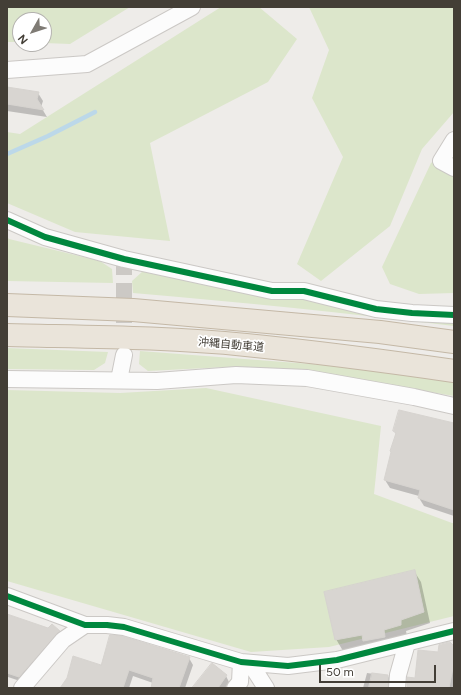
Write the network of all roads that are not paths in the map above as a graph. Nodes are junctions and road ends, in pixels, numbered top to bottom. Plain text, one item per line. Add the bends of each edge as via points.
1 (192, 7) edge
2 (7, 70) edge
3 (454, 140) edge
4 (454, 168) edge
5 (7, 220) edge
6 (7, 305) edge
7 (454, 315) edge
8 (7, 336) edge
9 (454, 342) edge
10 (124, 356) tunnel mouth
11 (454, 371) edge
12 (7, 379) edge
13 (119, 380) junction
14 (454, 406) edge
15 (7, 596) edge
16 (85, 625) junction
17 (454, 632) edge
18 (407, 643) junction
19 (246, 662) junction
20 (22, 688) edge
21 (235, 688) edge
22 (266, 688) edge
23 (397, 688) edge

1 - 2 street via 87,64
3 - 4 street via 442,161
5 - 7 street via 45,237 124,259 272,290 304,291 376,309
6 - 9 highway via 133,310 380,332
8 - 11 highway, 沖縄自動車道 via 143,338 246,345
10 - 13 street
12 - 13 street
13 - 14 street via 157,381 236,375 308,378
15 - 16 street
16 - 19 street via 124,627
16 - 20 street via 63,640
17 - 18 street
18 - 19 street via 330,661 288,666
18 - 23 street
19 - 21 street via 240,682
19 - 22 street

